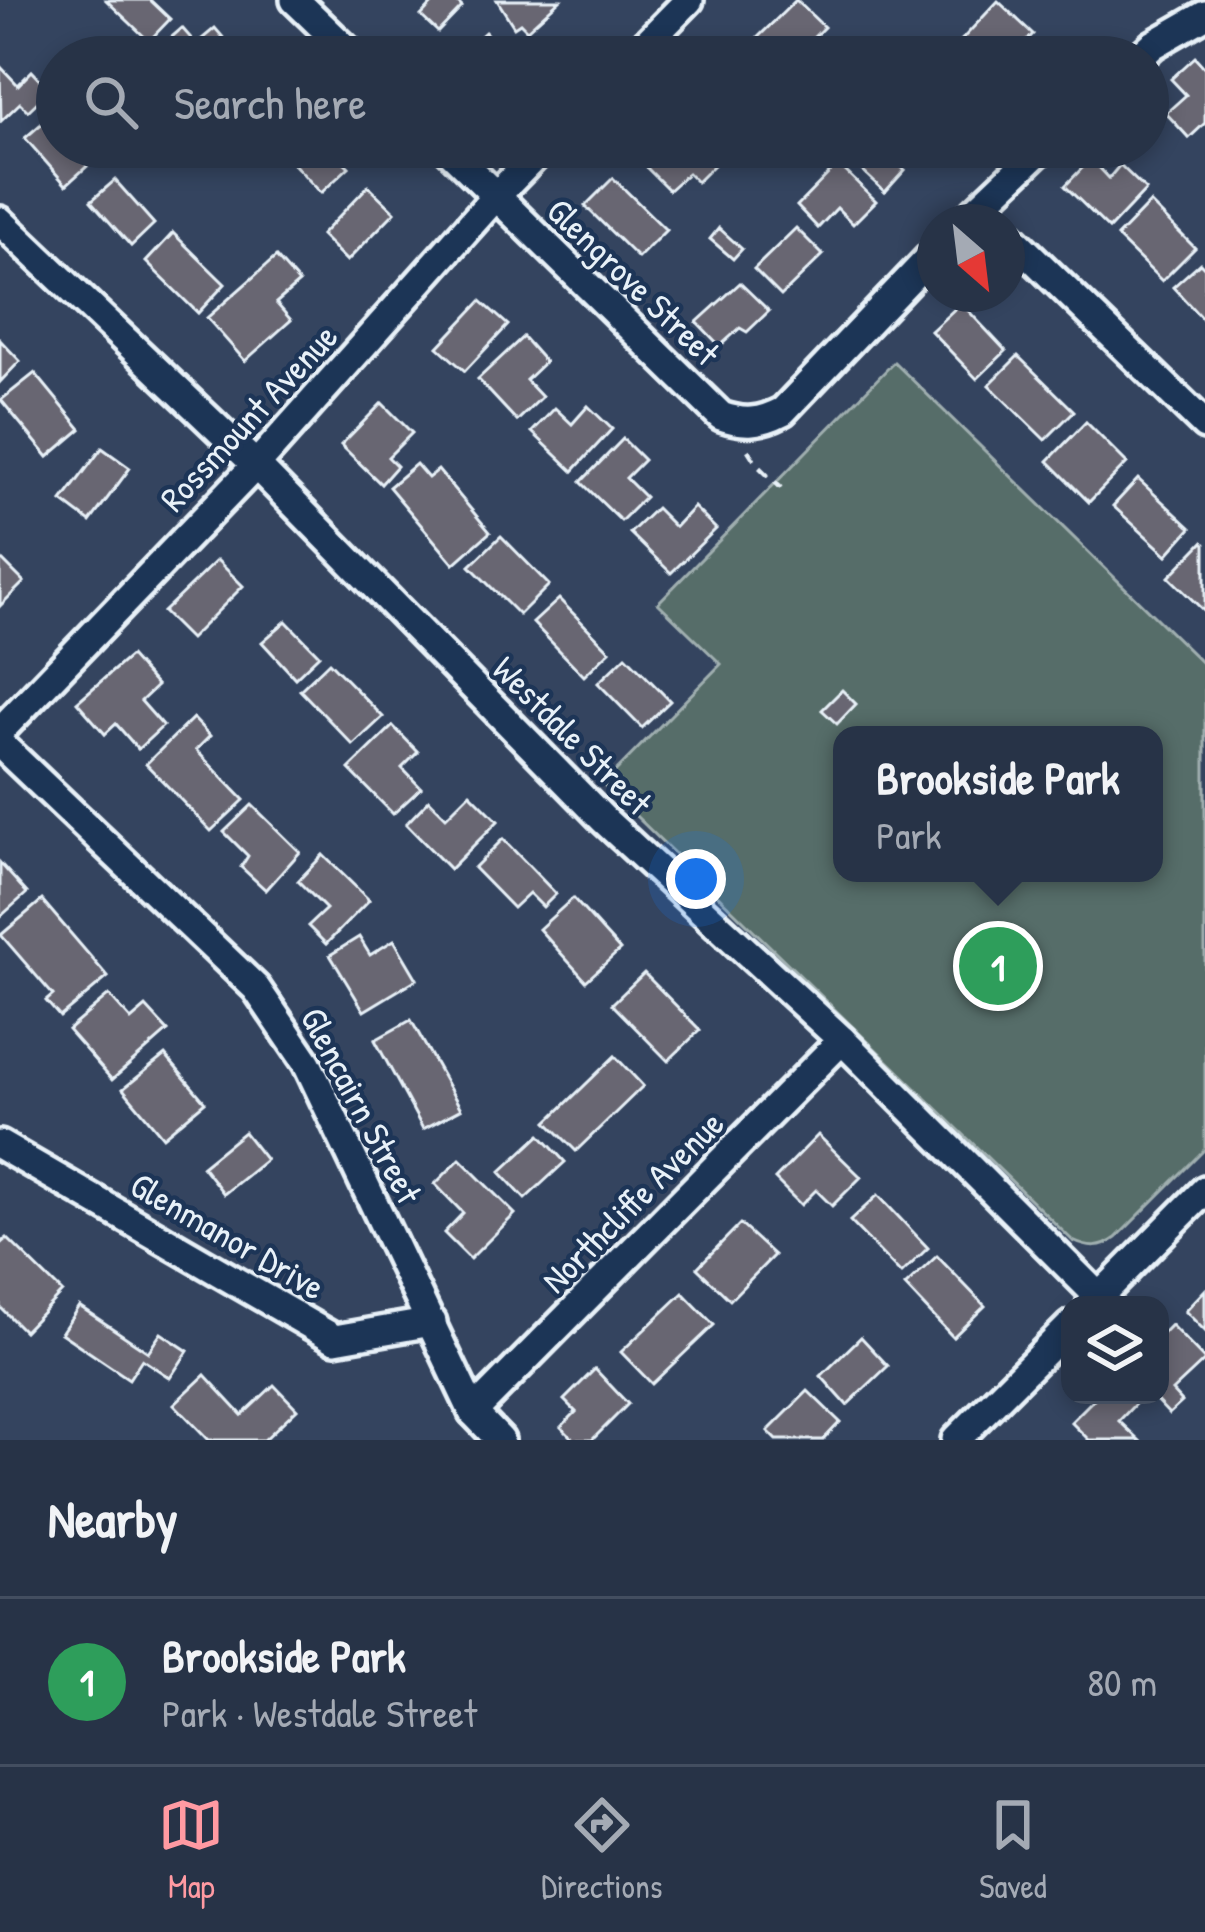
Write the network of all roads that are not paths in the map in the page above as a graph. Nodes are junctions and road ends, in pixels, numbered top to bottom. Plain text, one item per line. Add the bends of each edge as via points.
1 (295, 0) edge
2 (689, 0) edge
3 (1205, 15) edge
4 (332, 36) edge
5 (654, 36) edge
6 (1169, 36) edge
7 (467, 168) edge
8 (523, 168) edge
9 (1024, 168) edge
10 (496, 196) junction
11 (992, 204) edge
12 (0, 220) edge
13 (1025, 250) edge
14 (917, 271) edge
15 (1205, 425) edge
16 (256, 464) junction
17 (0, 731) edge
18 (0, 744) edge
19 (842, 1040) junction
20 (0, 1145) edge
21 (1205, 1190) edge
22 (1090, 1296) edge
23 (1100, 1296) edge
24 (432, 1322) junction
25 (1061, 1335) edge
26 (473, 1412) junction
27 (500, 1440) edge
28 (956, 1440) edge

1 - 4 street
2 - 5 street
3 - 6 street
7 - 10 street, Glengrove Street
8 - 10 street, Rossmount Avenue
9 - 11 street
10 - 14 street, Glengrove Street via 730,419 764,421 782,411
10 - 16 street, Rossmount Avenue
12 - 16 street, Westdale Street
13 - 15 street
16 - 17 street, Rossmount Avenue
16 - 19 street, Westdale Street via 603,819
18 - 24 street, Glencairn Street via 256,988 308,1063
19 - 22 street, Westdale Street
19 - 26 street, Northcliffe Avenue
20 - 24 street, Glenmanor Drive via 335,1339
21 - 23 street
24 - 26 street, Glencairn Street
25 - 28 street
26 - 27 street, Glencairn Street

